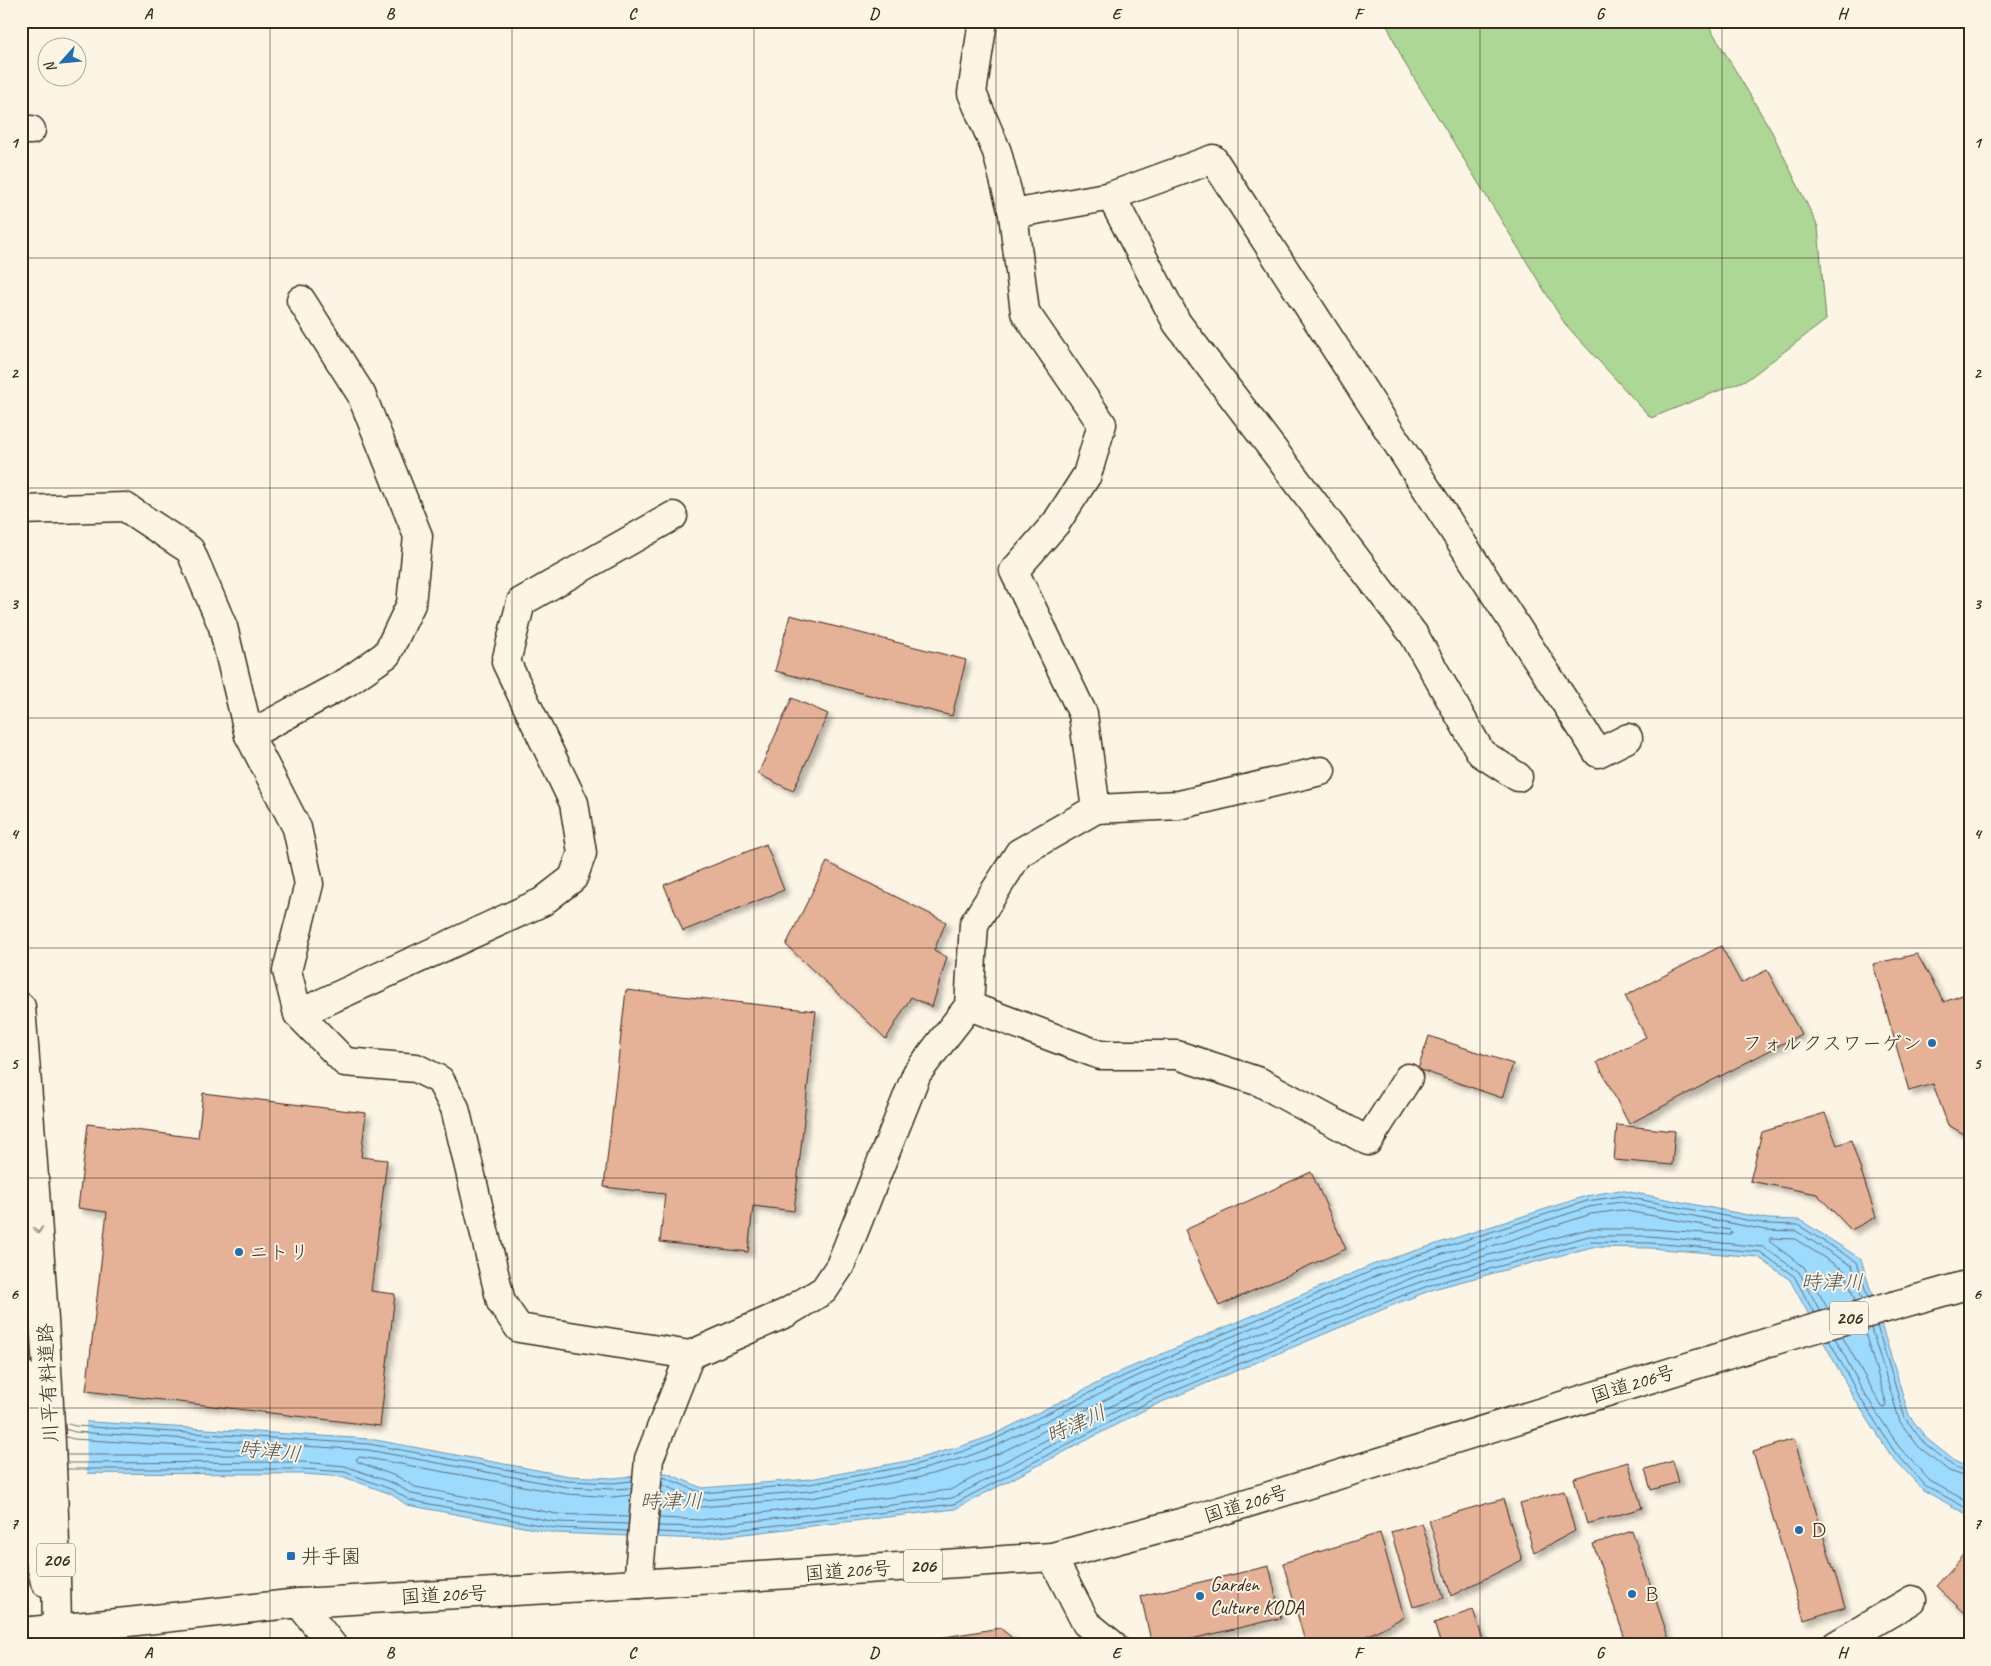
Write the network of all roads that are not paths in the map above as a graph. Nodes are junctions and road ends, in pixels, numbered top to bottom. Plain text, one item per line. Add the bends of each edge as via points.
1 (983, 21) edge
2 (1111, 196) junction
3 (1013, 214) junction
4 (301, 300) dead end
5 (21, 510) edge
6 (673, 516) dead end
7 (249, 734) junction
8 (1628, 738) dead end
9 (1321, 771) dead end
10 (1518, 777) dead end
11 (1096, 809) junction
12 (969, 1006) junction
13 (21, 1007) edge
14 (298, 1014) junction
15 (1408, 1078) dead end
16 (1970, 1284) edge
17 (690, 1356) junction
18 (21, 1373) edge
19 (22, 1380) edge
20 (41, 1490) junction
21 (1052, 1557) junction
22 (638, 1584) junction
23 (1912, 1600) dead end
24 (299, 1603) junction
25 (21, 1632) edge
26 (58, 1637) edge
27 (332, 1645) edge
28 (1113, 1645) edge
29 (1836, 1645) edge

1 - 3 main road via 972,93 997,152
2 - 3 main road
2 - 8 main road via 1213,159 1598,753
2 - 10 main road via 1177,323 1414,635 1481,753
3 - 11 main road via 1025,312 1102,424 1087,475 1056,523 1014,571 1083,714
4 - 7 main road via 360,394 418,536 411,604 387,654 347,682
5 - 7 main road via 125,508 190,550 223,627
6 - 14 main road via 521,602 506,662 574,804 582,853 573,878 542,902
7 - 14 main road via 297,828 309,884 287,971
9 - 11 main road via 1179,805
11 - 12 main road via 1019,853 974,924
12 - 15 main road via 1100,1055 1177,1055 1260,1082 1368,1141
12 - 17 main road via 917,1073 840,1266 824,1290 786,1313
13 -> 20 main road, 川平有料道路 / 206 via 49,1385
14 - 17 main road via 345,1062 416,1068 440,1080 455,1108 501,1302 519,1328
16 - 21 main road, 国道206号 / 206 via 1795,1334 1195,1519
17 - 22 main road via 649,1459
18 - 19 main road, 川平有料道路 / 206
19 - 20 main road, 川平有料道路 / 206
20 - 26 main road, 206 via 32,1526
21 - 22 main road, 国道206号 / 206
21 - 28 main road via 1086,1623
22 - 24 main road, 国道206号 / 206
23 - 29 main road
24 - 26 main road, 国道206号 / 206
24 - 27 main road
25 - 26 main road, 国道206号 / 206

